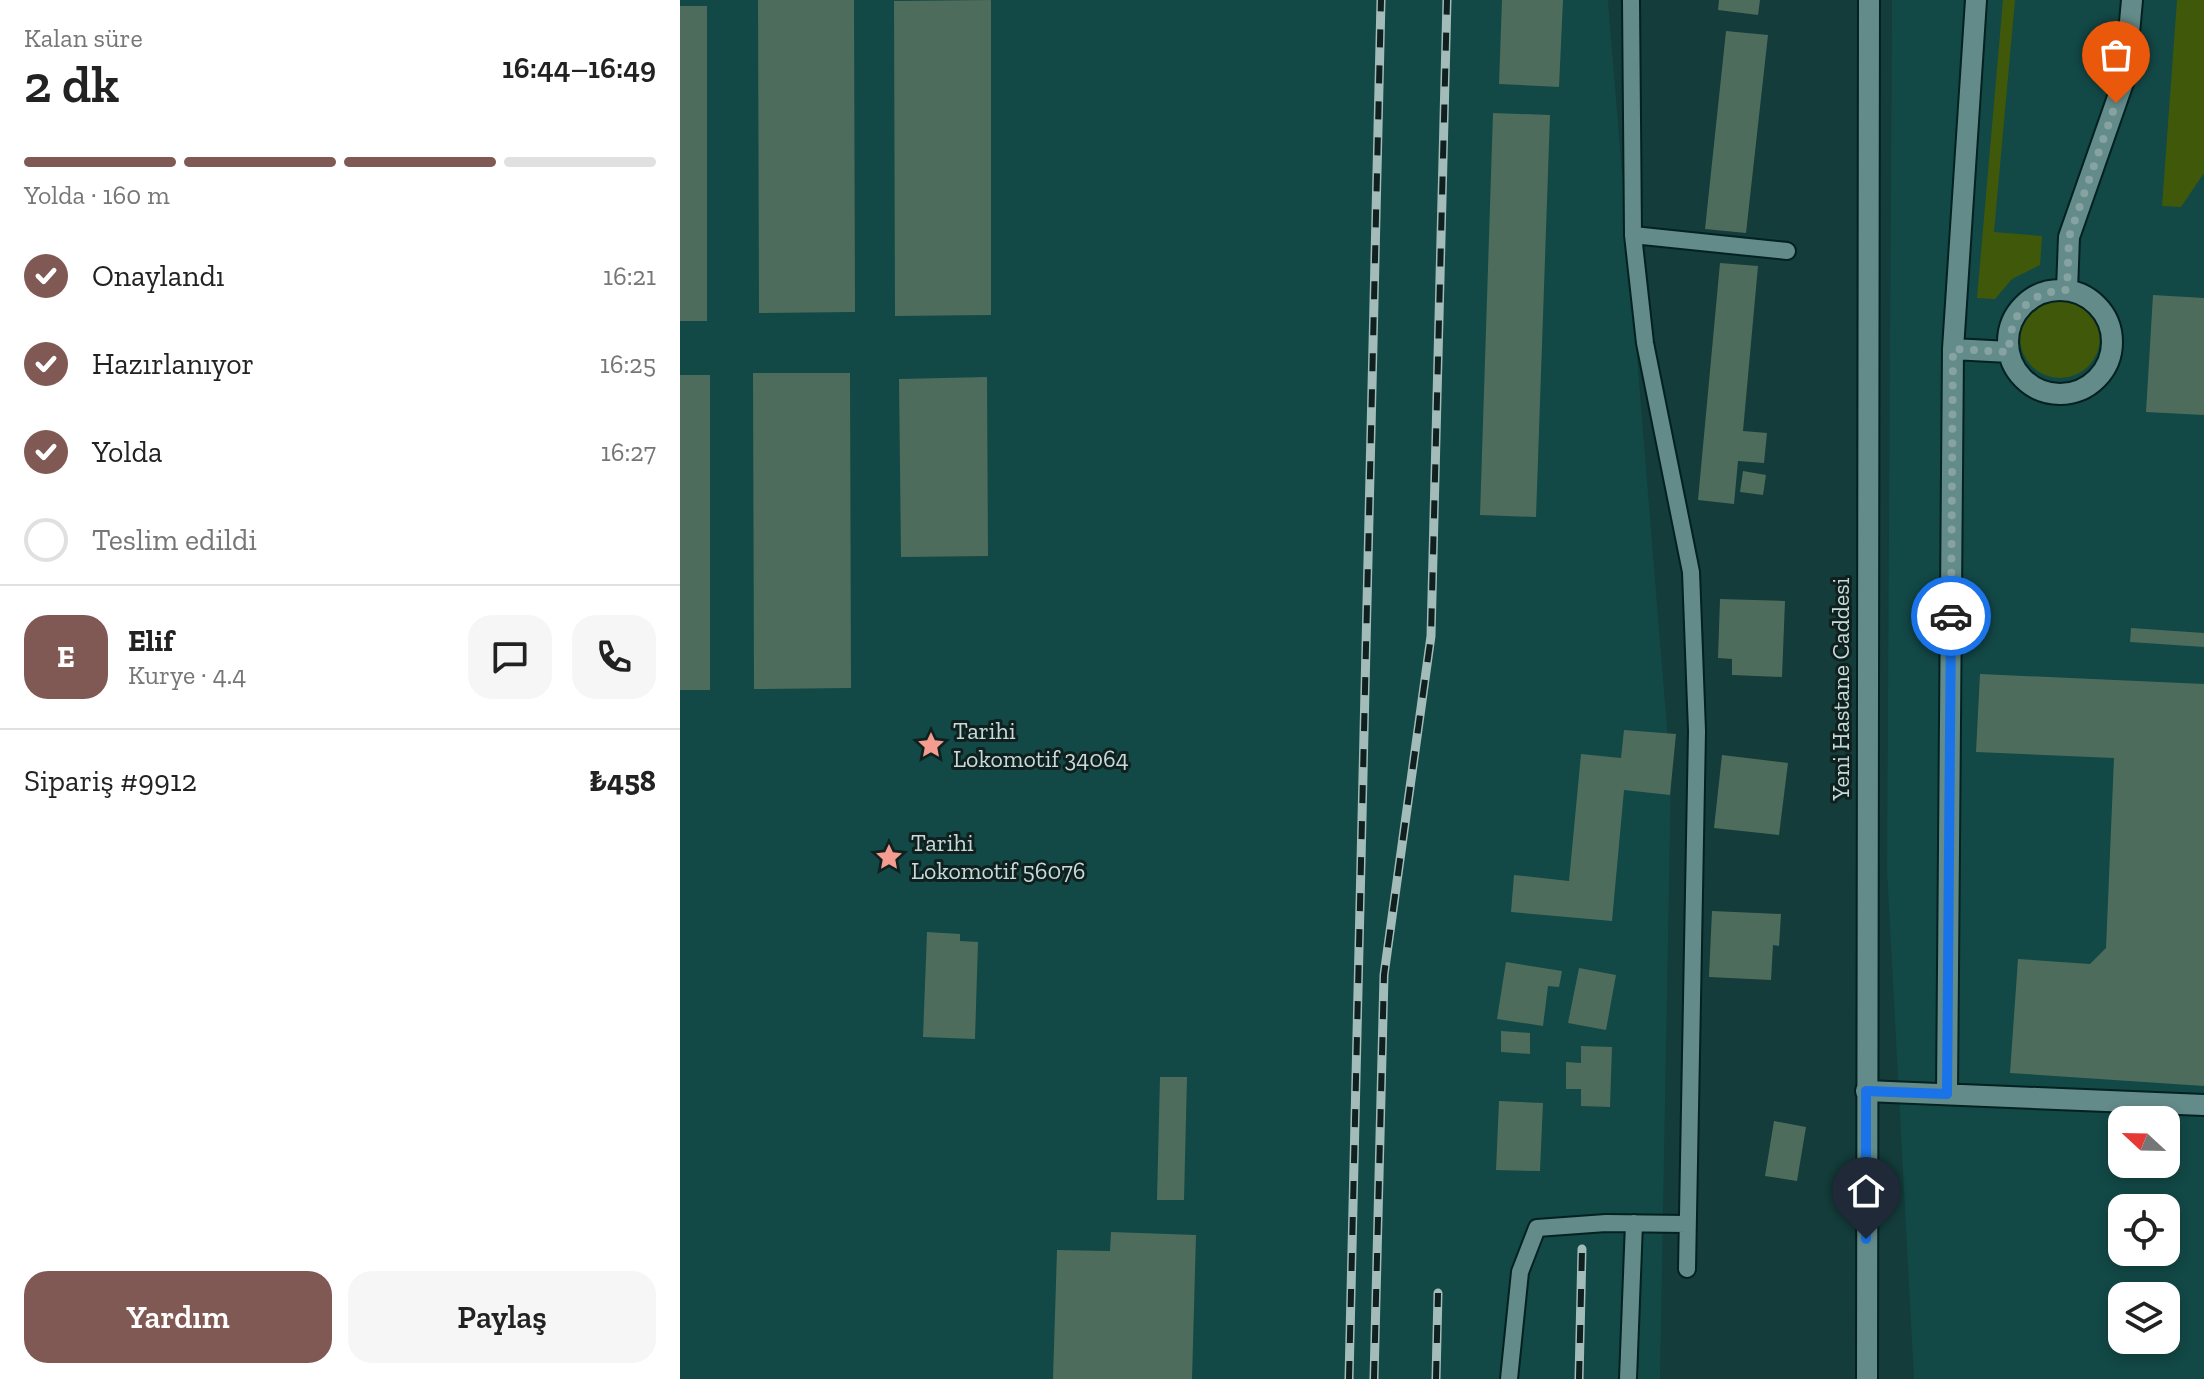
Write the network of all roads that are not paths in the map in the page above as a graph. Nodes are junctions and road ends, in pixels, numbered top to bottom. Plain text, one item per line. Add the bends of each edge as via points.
1 (1631, 0) edge
2 (1869, 0) edge
3 (1976, 0) edge
4 (2132, 0) edge
5 (1633, 235) junction
6 (1787, 251) dead end
7 (2067, 290) junction
8 (1953, 349) junction
9 (2009, 352) junction
10 (1866, 1091) junction
11 (1947, 1094) junction
12 (2204, 1105) edge
13 (1634, 1223) junction
14 (1687, 1224) junction
15 (1687, 1269) dead end
16 (1509, 1379) edge
17 (1628, 1379) edge
18 (1867, 1379) edge

1 - 5 lane
2 - 10 street, Yeni Hastane Caddesi
3 - 8 street
4 - 7 street via 2125,77 2069,237
5 - 6 lane
5 - 14 lane via 1645,343 1691,572 1697,731
7 - 9 street via 2036,296 2023,306 2011,326
7 - 9 street via 2098,305 2110,328 2111,354 2092,383 2059,394 2042,390 2027,382
8 - 9 street
8 - 11 street
10 - 11 street
10 - 18 street, Yeni Hastane Caddesi
11 - 12 street
13 - 14 lane
13 - 16 lane via 1537,1228 1520,1272
13 - 17 lane
14 - 15 lane

